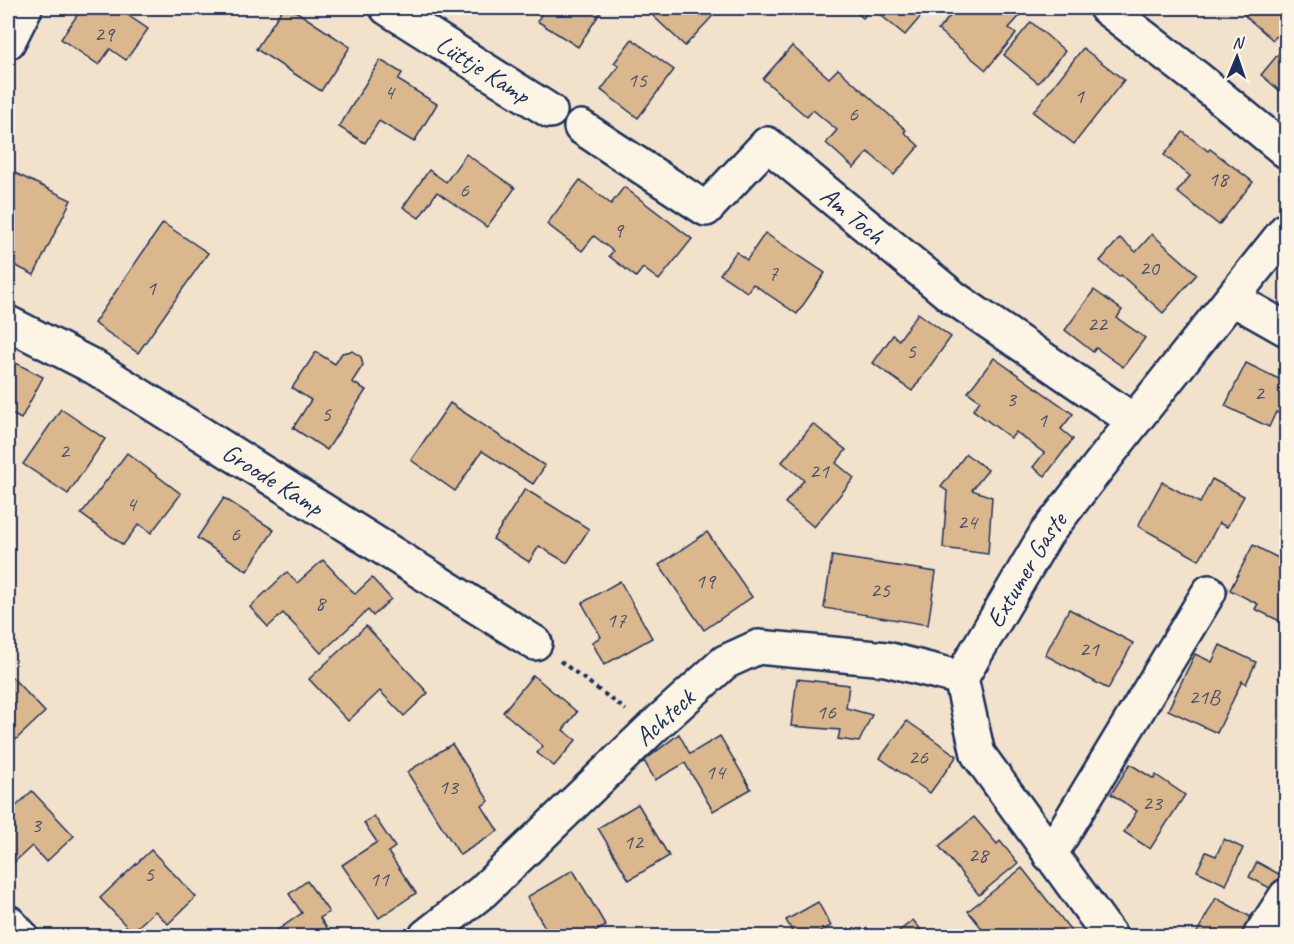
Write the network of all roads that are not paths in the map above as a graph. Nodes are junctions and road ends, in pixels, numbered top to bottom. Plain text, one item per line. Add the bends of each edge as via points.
1 (25, 8) edge
2 (387, 8) edge
3 (1106, 8) edge
4 (8, 42) edge
5 (550, 111) dead end
6 (581, 127) dead end
7 (1287, 151) edge
8 (1287, 230) edge
9 (1233, 299) junction
10 (8, 323) edge
11 (1287, 329) edge
12 (1134, 421) junction
13 (1209, 592) dead end
14 (535, 643) road end
15 (961, 678) junction
16 (1050, 855) junction
17 (1287, 896) edge
18 (8, 922) edge
19 (21, 936) edge
20 (426, 936) edge
21 (1110, 936) edge
22 (1260, 936) edge

1 - 4 street
2 - 5 street, Lüttje Kamp
3 - 7 street
6 - 12 street, Am Toch via 706,209 767,144 954,298
8 - 9 street, Extumer Gaste
9 - 11 street
9 - 12 street, Extumer Gaste
10 - 14 street, Groode Kamp via 94,367
12 - 15 street, Extumer Gaste via 1046,534
13 - 16 street
15 - 16 street via 978,754
15 - 20 street, Achteck via 886,658 758,647 725,662 482,892
16 - 21 street
17 - 22 street
18 - 19 street

